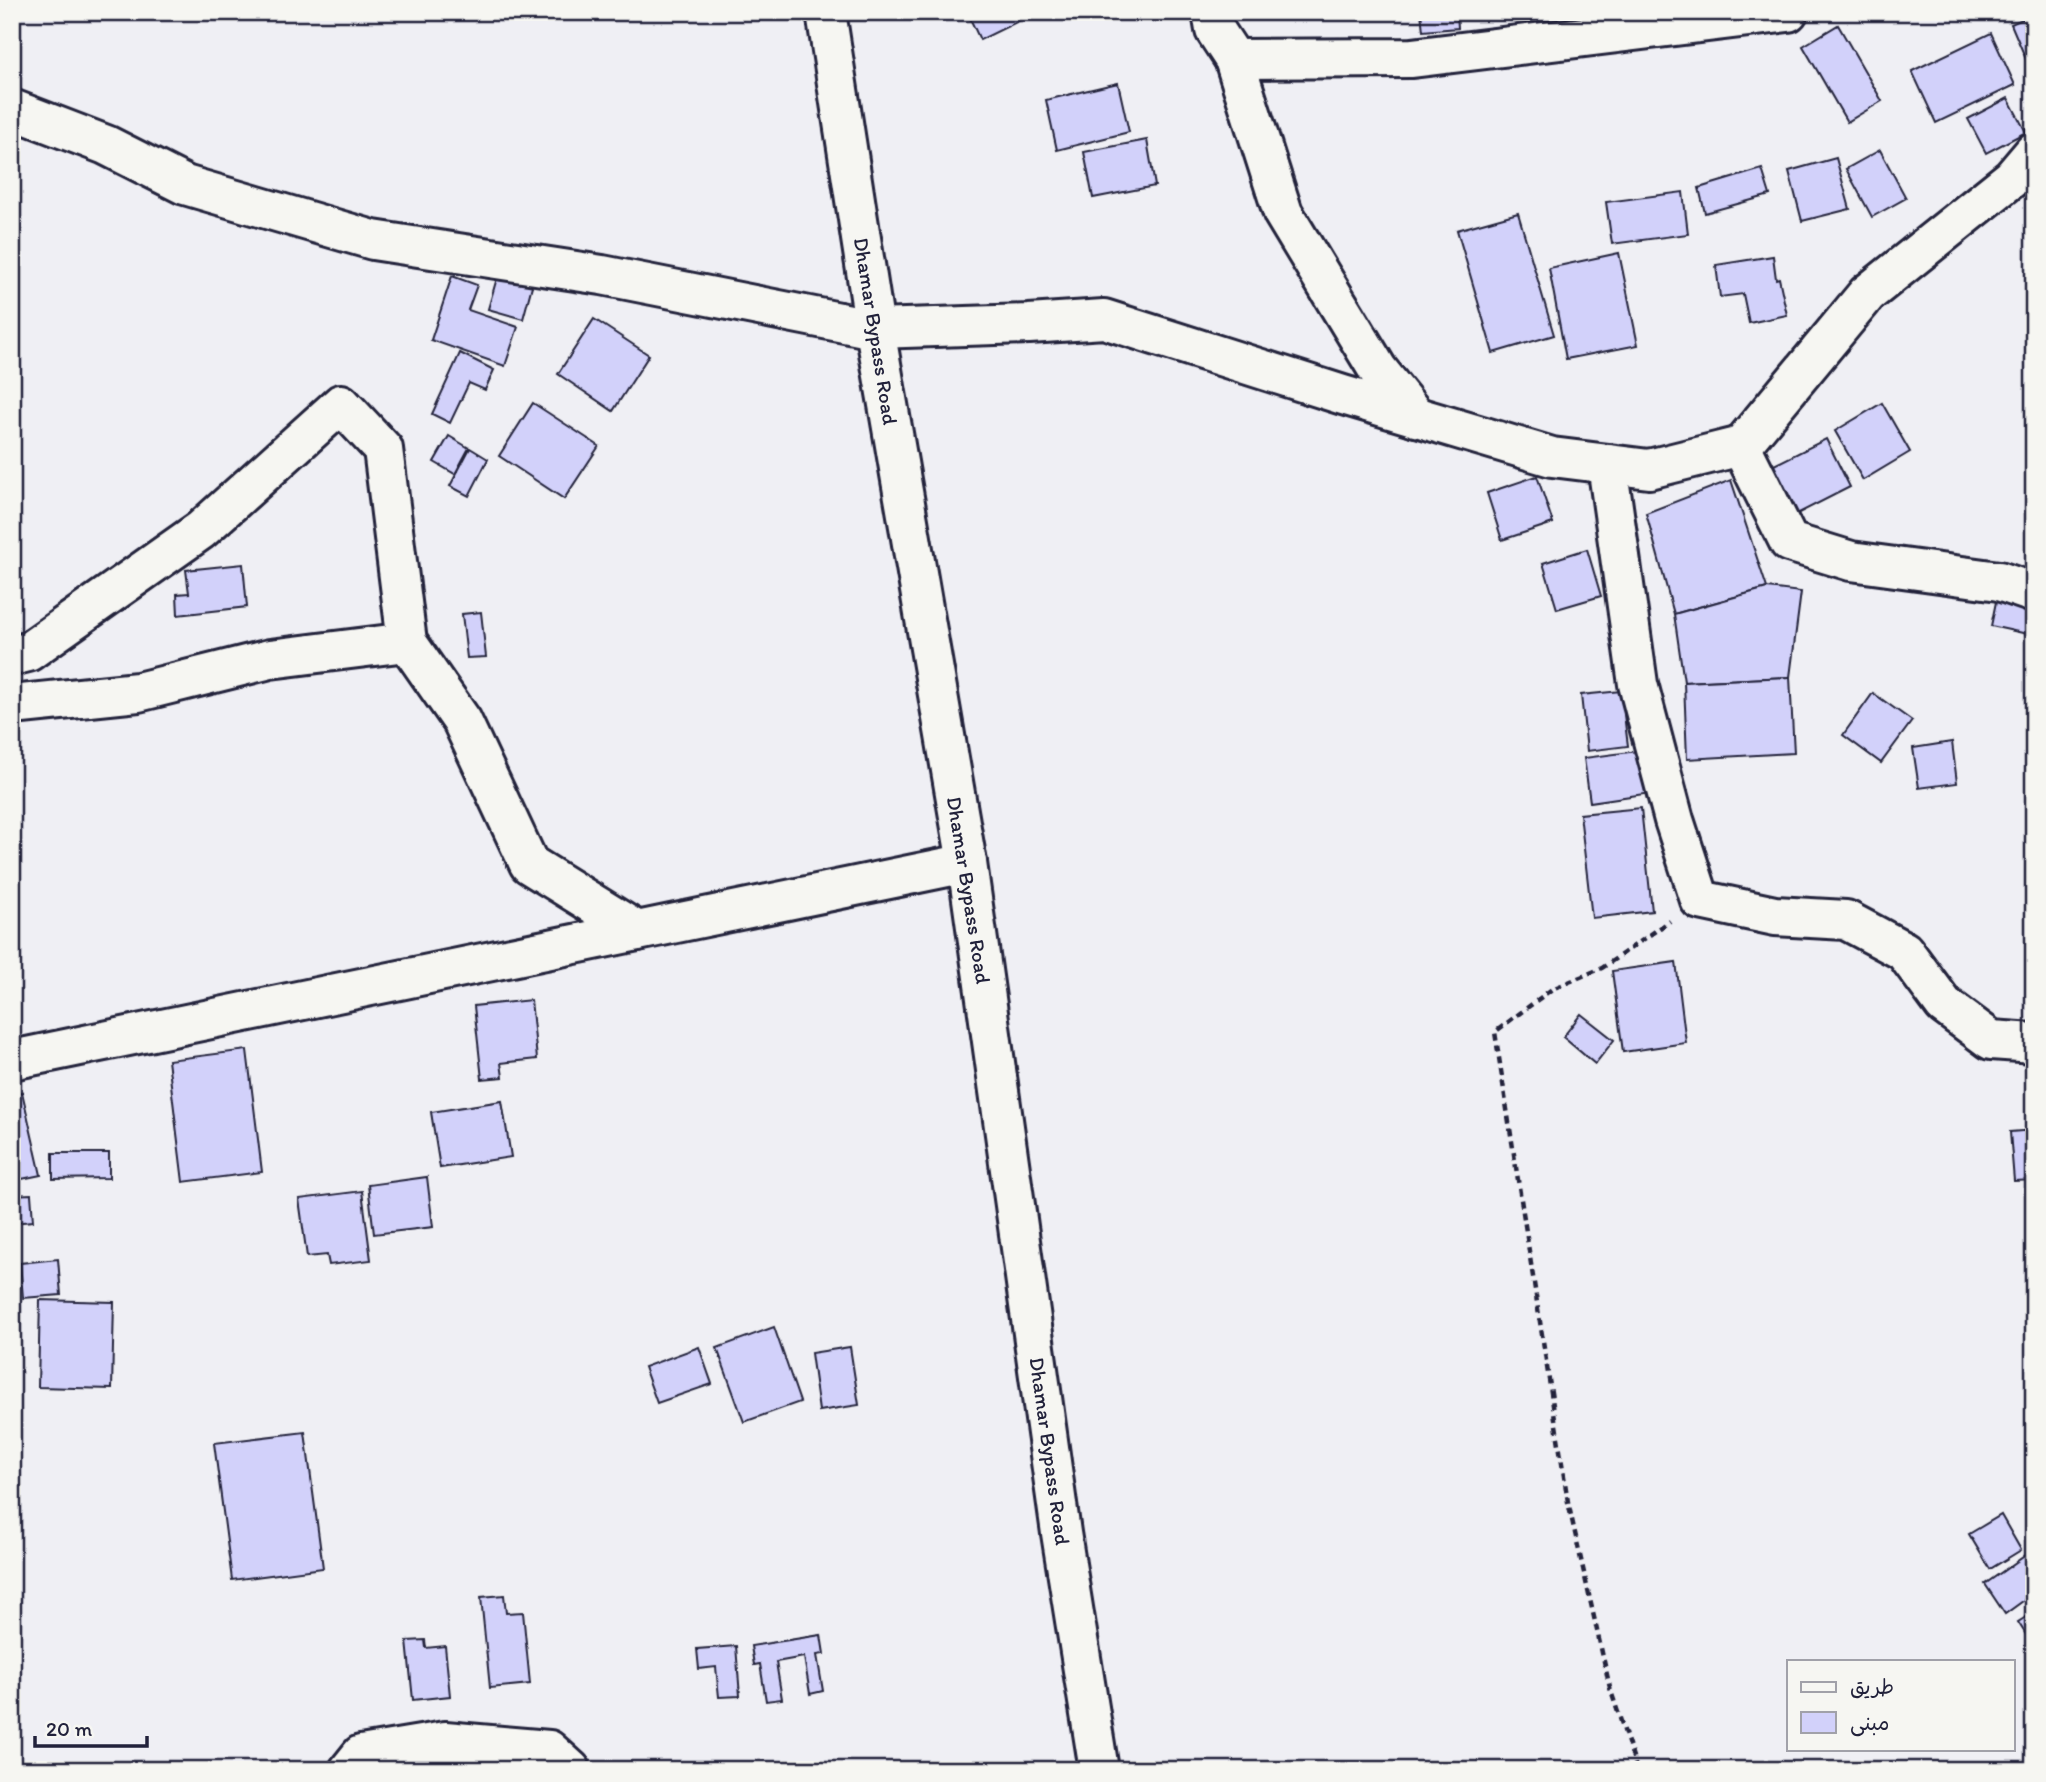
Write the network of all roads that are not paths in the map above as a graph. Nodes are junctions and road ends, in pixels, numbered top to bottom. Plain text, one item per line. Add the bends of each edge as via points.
1 (826, 12) edge
2 (1212, 12) edge
3 (1788, 12) edge
4 (1234, 59) junction
5 (12, 109) edge
6 (2034, 152) edge
7 (875, 328) junction
8 (1416, 417) junction
9 (1741, 446) junction
10 (1606, 464) junction
11 (2034, 593) edge
12 (407, 642) junction
13 (12, 656) edge
14 (12, 705) edge
15 (967, 863) junction
16 (637, 931) junction
17 (2034, 1043) edge
18 (12, 1060) edge
19 (349, 1770) edge
20 (571, 1770) edge
21 (1099, 1770) edge

1 - 7 street, Dhamar Bypass Road
2 - 4 street via 1215,30
3 - 4 street via 1412,58
4 - 8 street via 1283,212 1378,370
5 - 7 street via 106,145 185,185 373,240 602,275
6 - 9 street via 2012,178 1867,294
7 - 8 street via 1104,319
7 - 15 street, Dhamar Bypass Road
8 - 10 street via 1552,457
9 - 10 street via 1649,469
9 - 11 street via 1789,542 1851,561 1999,582
10 - 17 street via 1638,684 1700,900 1775,916 1846,920 1904,951 1944,1005 1991,1040
12 - 13 street via 383,449 341,404 201,530 28,652
12 - 14 street via 270,659 138,692
12 - 16 street via 462,721 529,864
15 - 16 street
15 - 21 street, Dhamar Bypass Road via 1059,1520
16 - 18 street
19 - 20 street via 361,1755 445,1741 548,1750

